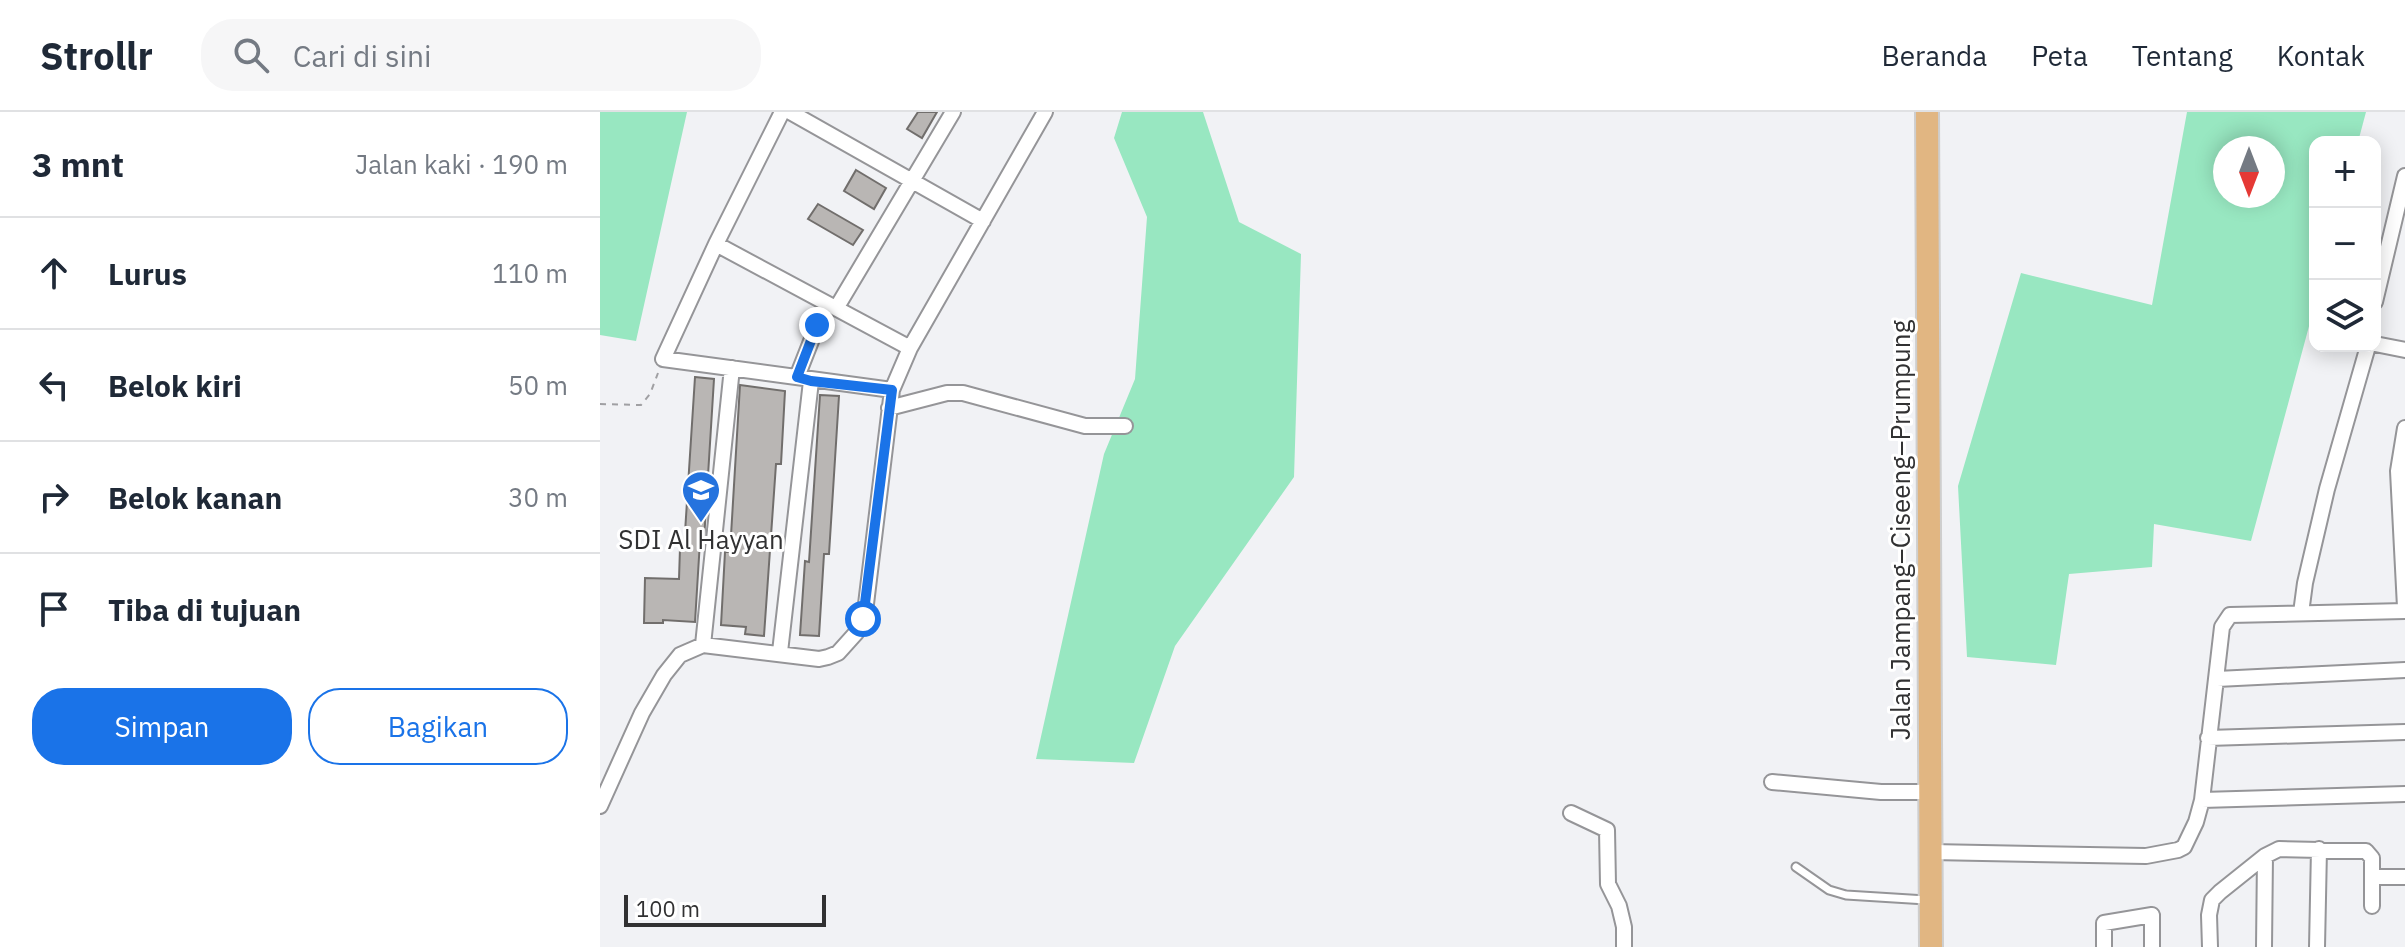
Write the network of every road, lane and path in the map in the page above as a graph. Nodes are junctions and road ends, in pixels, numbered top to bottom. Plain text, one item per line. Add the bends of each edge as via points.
1 (782, 112) edge
2 (790, 112) edge
3 (953, 112) edge
4 (1045, 112) edge
5 (1927, 112) edge
6 (2405, 176) edge
7 (912, 181) junction
8 (983, 221) junction
9 (716, 244) junction
10 (2380, 280) edge
11 (832, 305) junction
12 (2381, 345) edge
13 (910, 348) junction
14 (2405, 350) edge
15 (2366, 352) edge
16 (663, 359) junction
17 (732, 368) junction
18 (804, 379) junction
19 (892, 390) junction
20 (600, 404) edge
21 (889, 408) junction
22 (1125, 426) dead end
23 (2405, 428) edge
24 (2404, 548) edge
25 (2405, 609) edge
26 (2301, 613) junction
27 (703, 645) junction
28 (780, 652) junction
29 (2405, 670) edge
30 (2217, 679) junction
31 (2405, 732) edge
32 (2208, 738) junction
33 (1772, 782) dead end
34 (1930, 789) junction
35 (2405, 794) edge
36 (2202, 800) junction
37 (600, 806) edge
38 (1571, 813) dead end
39 (2319, 849) junction
40 (1931, 852) junction
41 (2265, 856) junction
42 (1796, 867) dead end
43 (2372, 877) junction
44 (2405, 877) edge
45 (1931, 901) junction
46 (2372, 906) dead end
47 (1624, 947) edge
48 (1931, 947) edge
49 (2104, 947) edge
50 (2152, 947) edge
51 (2210, 947) edge
52 (2264, 947) edge
53 (2317, 947) edge

1 - 9 street
2 - 7 street
3 - 7 street
4 - 8 street
5 - 34 main road, Jalan Jampang–Ciseeng–Prumpung
6 - 10 street
7 - 8 street
7 - 11 street
8 - 13 street
9 - 11 street
9 - 16 street
11 - 13 street
11 - 18 street
12 - 14 street
13 - 19 street
15 - 26 street via 2327,489
16 - 17 street
16 - 20 path via 646,402 633,407
17 - 18 street
17 - 27 street
18 - 19 street
18 - 28 street
19 - 21 street
21 - 22 street via 963,393 1085,426
21 - 28 street via 866,604 856,633 828,657
23 - 24 street via 2398,471
24 - 25 street
25 - 26 street
26 - 30 street via 2230,615 2222,627
27 - 28 street
27 - 37 street via 680,655 664,675
29 - 30 street
30 - 32 street
31 - 32 street
32 - 36 street
33 - 34 street via 1881,792
34 - 40 main road, Jalan Jampang–Ciseeng–Prumpung
35 - 36 street
36 - 40 street via 2188,842 2167,853
38 - 47 street via 1607,830 1608,884 1619,906
39 - 41 street via 2279,849
39 - 43 street via 2366,851 2372,858
39 - 53 street
40 - 45 main road, Jalan Jampang–Ciseeng–Prumpung
41 - 51 street via 2212,900
41 - 52 street
42 - 45 lane via 1846,895
43 - 44 street
43 - 46 street
45 - 48 main road, Jalan Jampang–Ciseeng–Prumpung
49 - 50 street via 2104,923 2152,915

